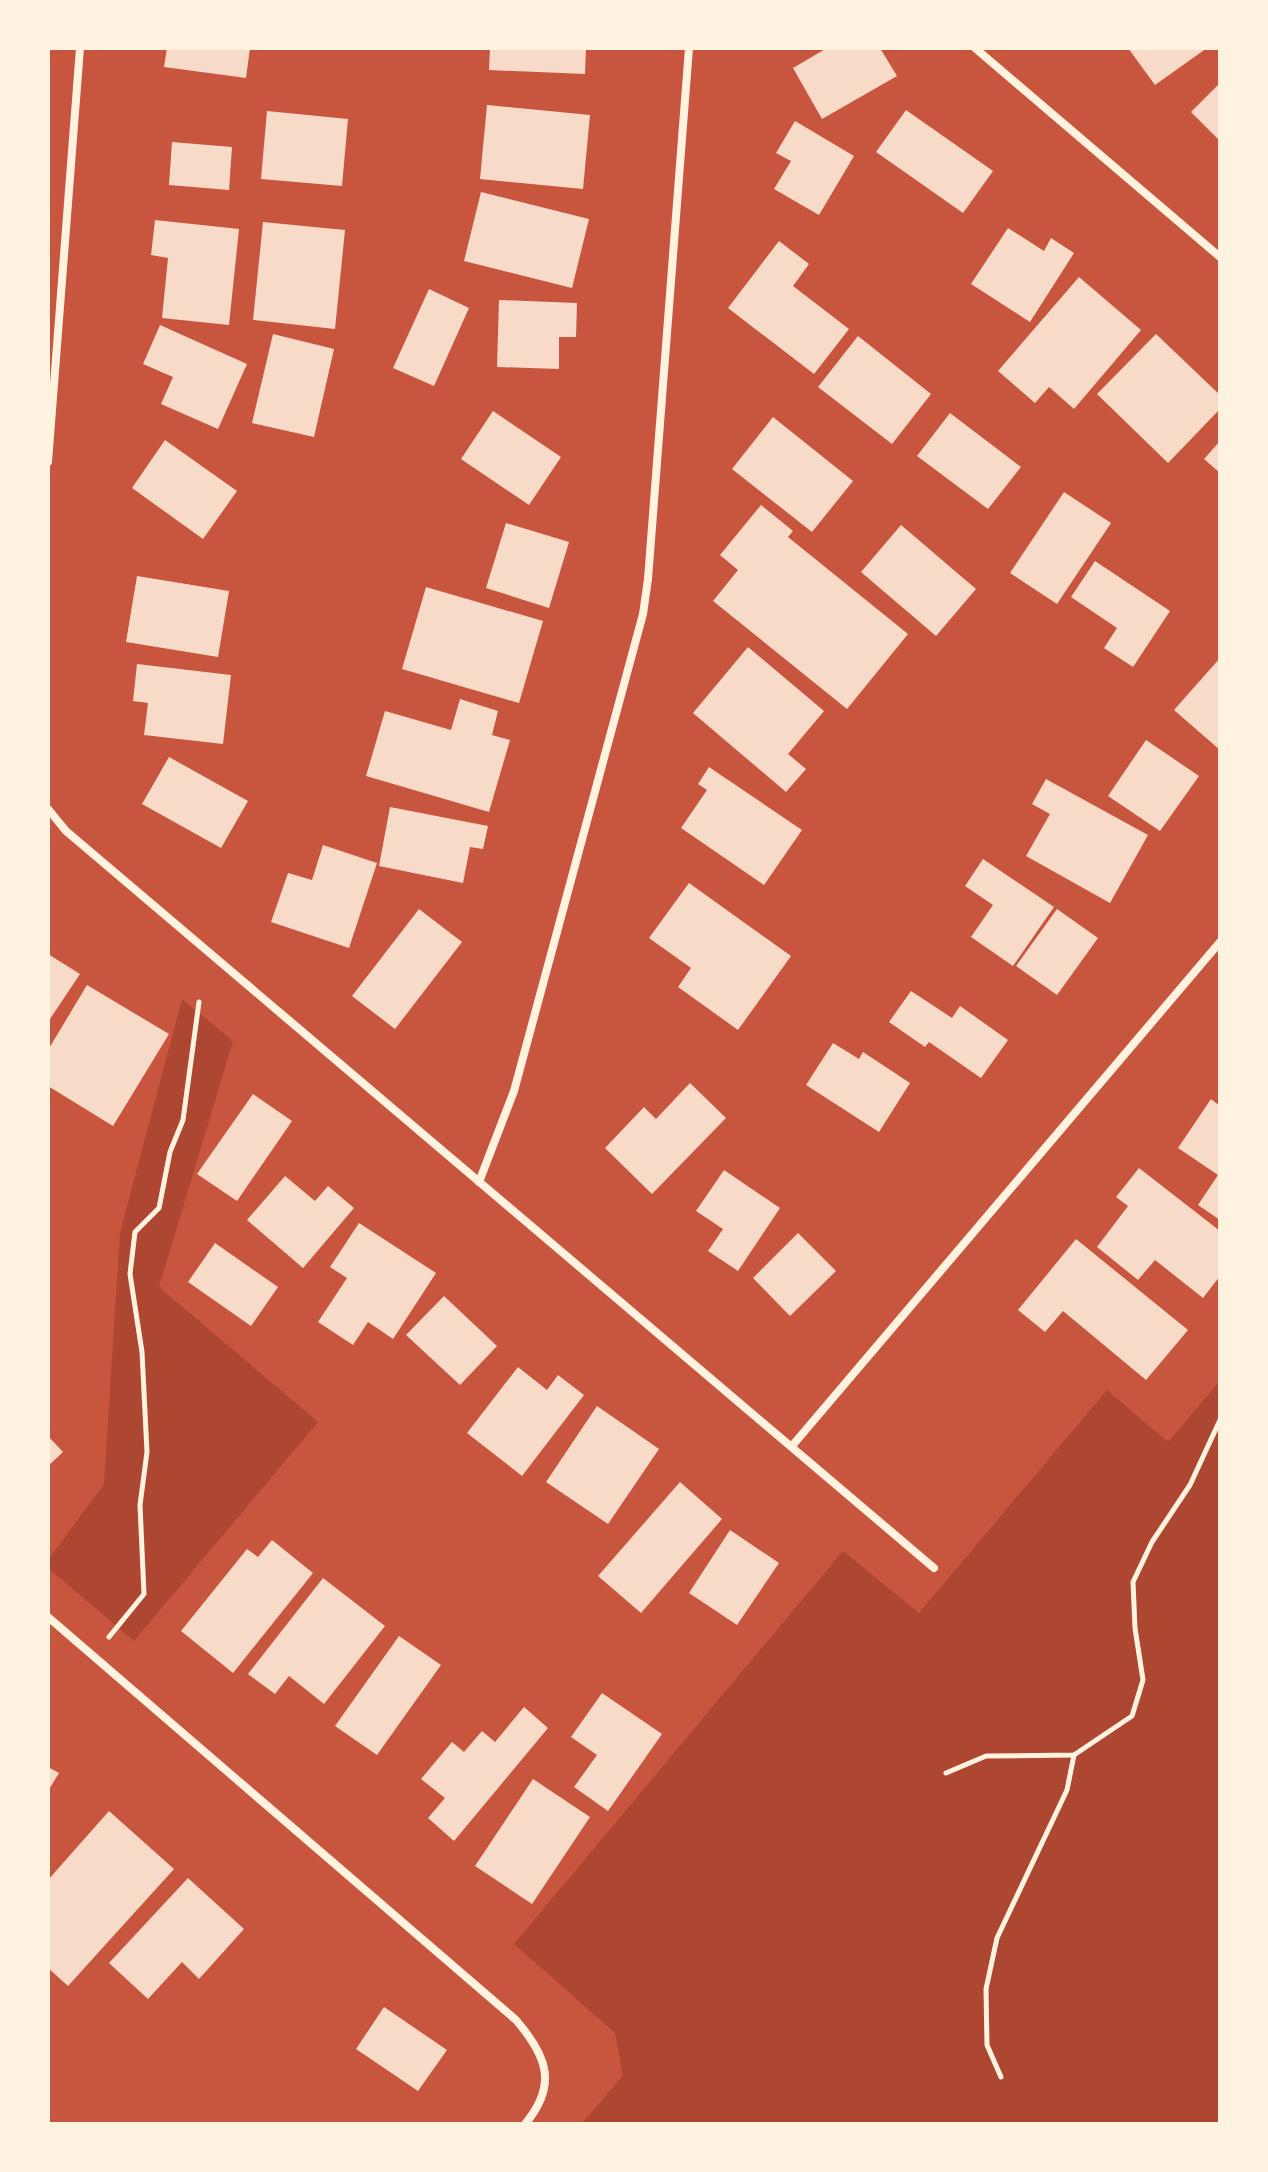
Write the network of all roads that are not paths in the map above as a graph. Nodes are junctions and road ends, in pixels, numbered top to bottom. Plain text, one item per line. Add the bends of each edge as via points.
1 (80, 48) edge
2 (689, 48) edge
3 (975, 48) edge
4 (1220, 257) edge
5 (48, 462) edge
6 (48, 809) edge
7 (1220, 942) edge
8 (479, 1182) junction
9 (792, 1446) junction
10 (934, 1568) dead end
11 (48, 1617) edge
12 (525, 2124) edge

1 - 5 street
2 - 8 street via 643,614 514,1091
3 - 4 street
6 - 8 street via 78,841
7 - 9 street
8 - 9 street
9 - 10 street
11 - 12 street via 516,2020 529,2035 546,2090

